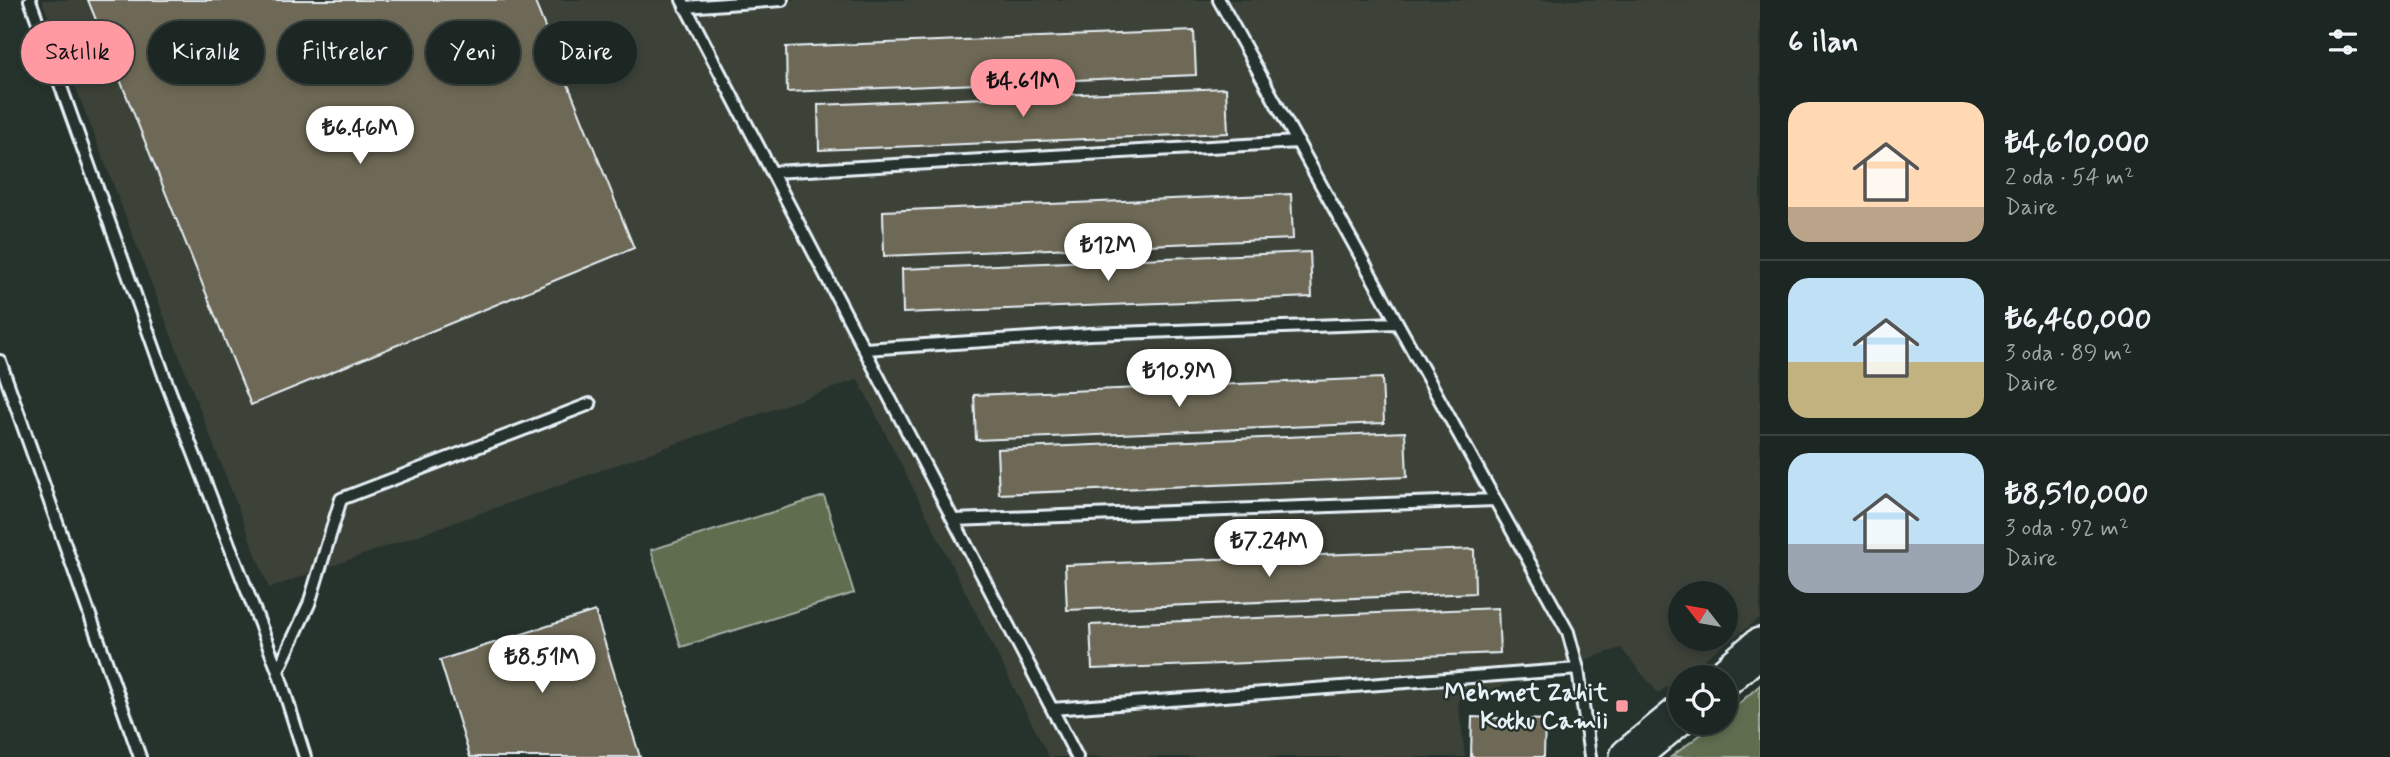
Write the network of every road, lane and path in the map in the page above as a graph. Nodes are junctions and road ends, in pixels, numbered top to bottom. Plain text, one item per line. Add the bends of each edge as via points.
1 (30, 0) edge
2 (782, 0) edge
3 (1219, 0) edge
4 (683, 4) edge
5 (1298, 142) junction
6 (773, 172) junction
7 (1397, 323) junction
8 (865, 349) junction
9 (0, 361) edge
10 (590, 404) dead end
11 (1495, 500) junction
12 (954, 520) junction
13 (1760, 647) edge
14 (1738, 666) edge
15 (1577, 669) junction
16 (278, 671) junction
17 (1052, 709) junction
18 (1668, 725) edge
19 (140, 757) edge
20 (305, 757) edge
21 (1077, 757) edge
22 (1590, 757) edge
23 (1629, 757) edge

1 - 16 lane via 166,381
2 - 4 lane
3 - 5 lane
4 - 6 lane
5 - 6 lane
5 - 7 lane
6 - 8 lane
7 - 8 lane via 1090,334
7 - 11 lane
8 - 12 lane
9 - 19 lane
10 - 16 lane via 341,499 309,604
11 - 12 lane
11 - 15 lane via 1568,632
12 - 17 lane
13 - 14 main road
15 - 17 lane
15 - 22 lane
16 - 20 lane
17 - 21 lane
18 - 23 main road

